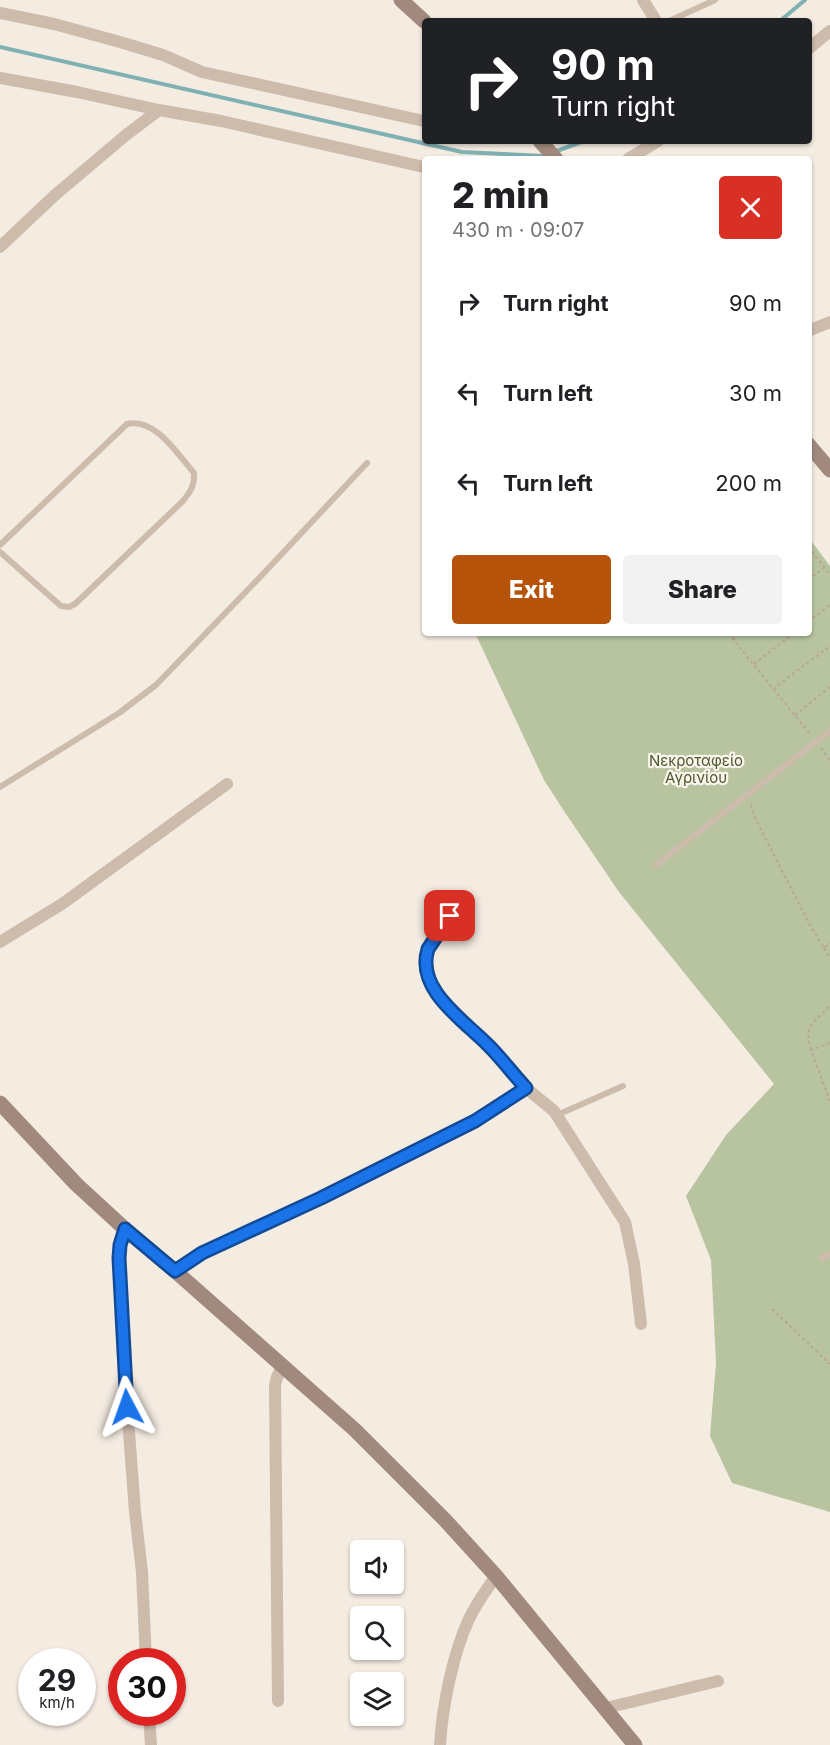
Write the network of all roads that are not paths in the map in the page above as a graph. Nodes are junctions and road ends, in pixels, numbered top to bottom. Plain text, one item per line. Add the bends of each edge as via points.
1 (401, 0) edge
2 (643, 0) edge
3 (715, 0) edge
4 (0, 13) edge
5 (654, 18) edge
6 (676, 18) edge
7 (422, 19) edge
8 (830, 31) edge
9 (812, 46) edge
10 (0, 78) edge
11 (159, 110) junction
12 (422, 121) edge
13 (653, 144) edge
14 (633, 156) edge
15 (422, 167) edge
16 (0, 247) edge
17 (830, 322) edge
18 (812, 330) edge
19 (812, 449) edge
20 (367, 463) dead end
21 (830, 470) edge
22 (0, 545) edge
23 (0, 552) edge
24 (830, 731) edge
25 (227, 784) dead end
26 (0, 787) edge
27 (656, 865) dead end
28 (462, 899) dead end
29 (0, 942) edge
30 (622, 1086) dead end
31 (526, 1088) junction
32 (0, 1102) edge
33 (557, 1115) junction
34 (125, 1229) junction
35 (830, 1254) edge
36 (822, 1258) dead end
37 (175, 1271) junction
38 (641, 1324) dead end
39 (283, 1365) junction
40 (496, 1576) junction
41 (145, 1648) edge
42 (718, 1681) dead end
43 (278, 1701) dead end
44 (606, 1708) junction
45 (150, 1726) edge
46 (151, 1745) edge
47 (440, 1745) edge
48 (635, 1745) edge

1 - 7 street
2 - 5 street
3 - 6 lane
4 - 12 street via 120,42 202,72
8 - 9 street
10 - 11 street
11 - 15 street
11 - 16 street via 55,195
13 - 14 street
17 - 18 street
19 - 21 street
20 - 26 lane via 156,685 119,713
22 - 23 lane via 127,424 144,423 194,473 193,488 183,501 69,607 61,606
24 - 27 lane
25 - 29 street via 62,904
28 - 31 lane via 428,949 429,976 442,1001
30 - 33 lane
31 - 33 street
31 - 37 street via 475,1121 202,1253
32 - 34 street via 76,1184
33 - 38 street via 624,1222
34 - 37 street
34 - 41 street via 119,1249 124,1365
35 - 36 lane
37 - 39 street
39 - 40 street via 367,1442
39 - 43 street via 275,1386
40 - 44 street
40 - 47 street via 472,1613 458,1648
42 - 44 street
44 - 48 street
45 - 46 street

